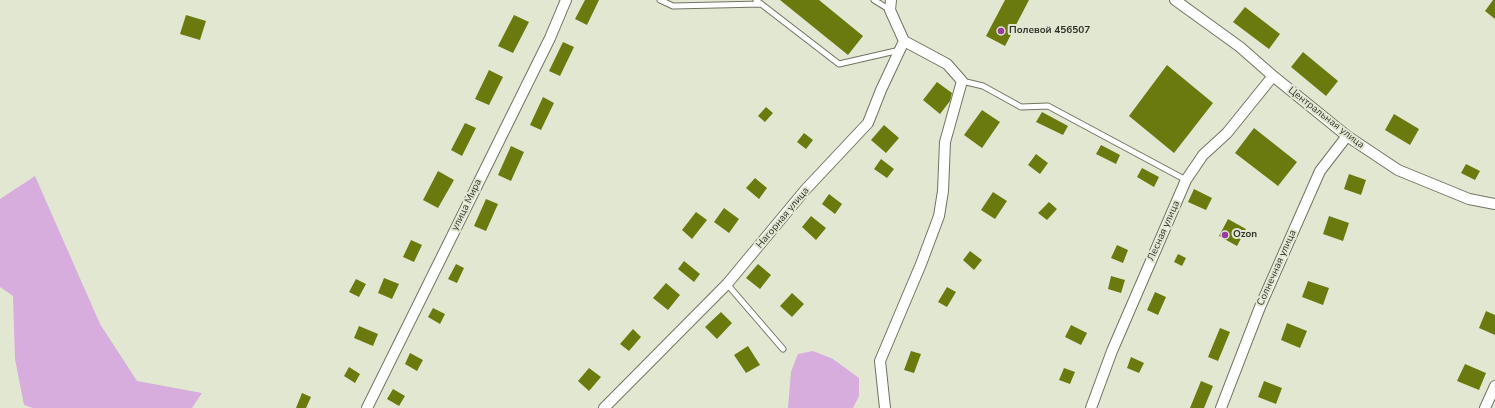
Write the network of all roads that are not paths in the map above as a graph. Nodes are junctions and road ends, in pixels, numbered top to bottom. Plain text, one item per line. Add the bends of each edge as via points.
1 (566, 0) edge
2 (660, 0) edge
3 (756, 0) edge
4 (874, 0) edge
5 (1175, 0) edge
6 (761, 4) junction
7 (890, 5) edge
8 (902, 46) junction
9 (1273, 76) junction
10 (962, 81) junction
11 (1347, 136) junction
12 (1186, 180) junction
13 (1495, 204) edge
14 (727, 284) junction
15 (783, 349) dead end
16 (1495, 386) edge
17 (367, 408) edge
18 (604, 408) edge
19 (885, 408) edge
20 (1091, 408) edge
21 (1221, 408) edge
22 (1486, 408) edge

1 - 17 street, улица Мира
2 - 6 lane via 673,6
3 - 6 lane
4 - 7 lane
5 - 9 street, Центральная улица
6 - 8 lane via 839,64
7 - 8 street
8 - 10 street via 947,64
8 - 14 street, Нагорная улица via 868,122 806,189
9 - 11 street, Центральная улица
9 - 12 street, Лесная улица via 1227,133 1203,155
10 - 12 lane via 983,86 1021,107 1048,106
10 - 19 street via 946,142 939,216 880,361
11 - 13 street, Центральная улица via 1398,170 1469,200
11 - 21 street, Солнечная улица via 1320,171 1260,307
12 - 20 street, Лесная улица via 1112,351
14 - 15 lane
14 - 18 street, Нагорная улица
16 - 22 street

